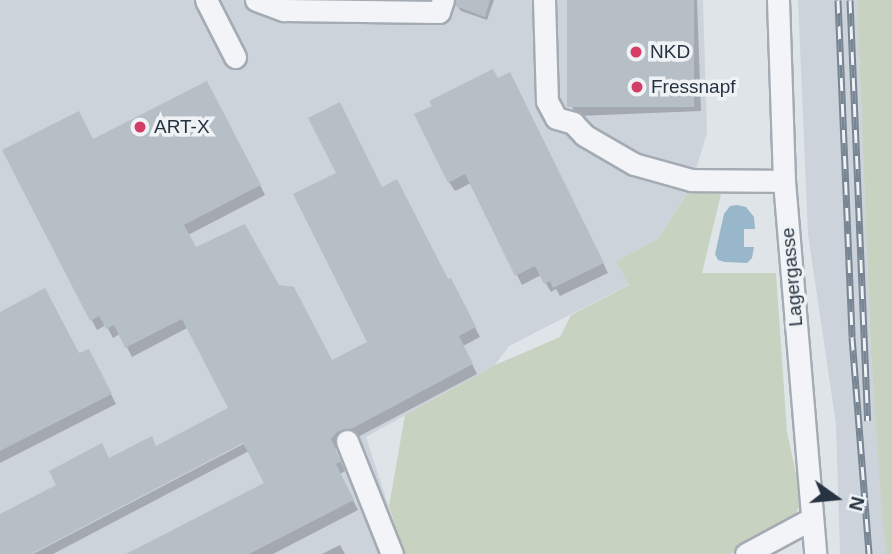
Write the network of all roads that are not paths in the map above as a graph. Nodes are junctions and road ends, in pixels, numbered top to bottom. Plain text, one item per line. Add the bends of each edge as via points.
1 (206, 0) edge
2 (256, 0) edge
3 (443, 0) edge
4 (544, 0) edge
5 (778, 0) edge
6 (235, 57) dead end
7 (784, 181) junction
8 (347, 441) dead end
9 (811, 519) junction
10 (392, 554) edge
11 (746, 554) edge
12 (815, 554) edge

1 - 6 street
2 - 3 street via 284,10 439,12
4 - 7 street via 547,101 556,118 573,123 584,135 634,164 691,180
5 - 7 street, Lagergasse
7 - 9 street, Lagergasse
8 - 10 street
9 - 11 street
9 - 12 street, Lagergasse

